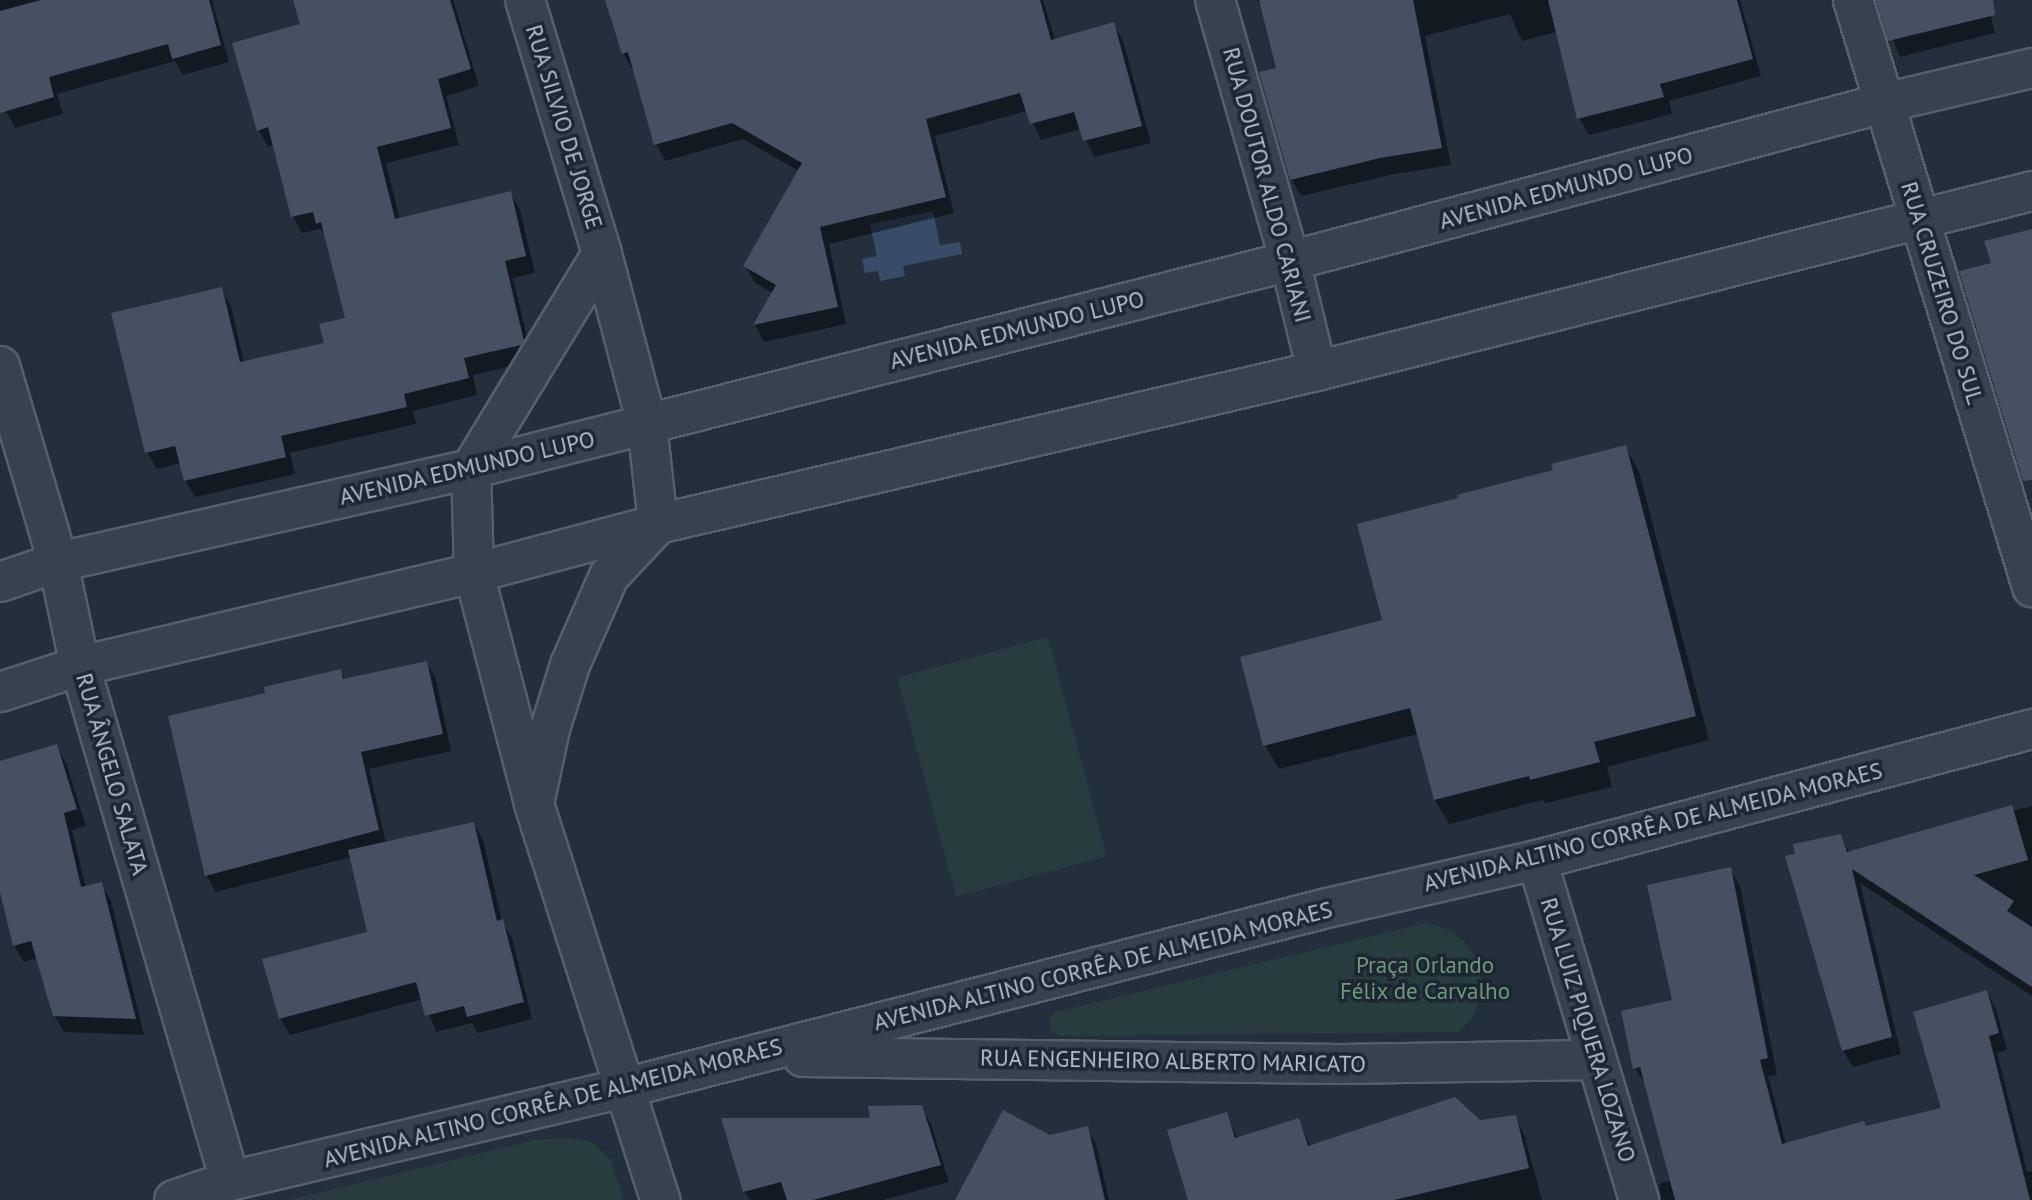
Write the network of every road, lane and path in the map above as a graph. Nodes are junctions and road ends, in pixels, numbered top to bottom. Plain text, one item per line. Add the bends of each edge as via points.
1 (525, 0) edge
2 (1215, 0) edge
3 (1853, 0) edge
4 (2032, 68) edge
5 (1884, 103) junction
6 (2032, 191) edge
7 (1920, 219) junction
8 (602, 254) junction
9 (1290, 261) junction
10 (0, 366) edge
11 (1317, 371) junction
12 (647, 425) junction
13 (471, 469) junction
14 (658, 524) junction
15 (58, 562) junction
16 (474, 573) junction
17 (0, 582) edge
18 (2032, 587) edge
19 (80, 666) junction
20 (0, 692) edge
21 (2032, 729) edge
22 (534, 804) junction
23 (1537, 860) junction
24 (751, 1056) junction
25 (1595, 1060) junction
26 (624, 1088) junction
27 (230, 1181) junction
28 (174, 1200) edge
29 (660, 1200) edge
30 (1639, 1200) edge

1 - 8 street, RUA SILVIO DE JORGE
2 - 9 street, RUA DOUTOR ALDO CARIANI
3 - 5 street, RUA CRUZEIRO DO SUL
4 - 5 street, AVENIDA EDMUNDO LUPO
5 - 7 street, RUA CRUZEIRO DO SUL
5 - 9 street, AVENIDA EDMUNDO LUPO
6 - 7 street
7 - 11 street
7 - 18 street, RUA CRUZEIRO DO SUL
8 - 12 street, RUA SILVIO DE JORGE
8 - 13 street, RUA SILVIO DE JORGE
9 - 11 street, RUA DOUTOR ALDO CARIANI
9 - 12 street, AVENIDA EDMUNDO LUPO
10 - 15 street, RUA ÂNGELO SALATA
11 - 14 street
12 - 13 street, AVENIDA EDMUNDO LUPO
12 - 14 street, RUA SILVIO DE JORGE
13 - 15 street, AVENIDA EDMUNDO LUPO
13 - 16 street
14 - 16 street
14 - 22 street via 609,576 570,665
15 - 17 street, AVENIDA EDMUNDO LUPO
15 - 19 street, RUA ÂNGELO SALATA
16 - 19 street
16 - 22 street
19 - 20 street
19 - 27 street, RUA ÂNGELO SALATA
21 - 23 street, AVENIDA ALTINO CORRÊA DE ALMEIDA MORAES
22 - 26 street
23 - 24 street, AVENIDA ALTINO CORRÊA DE ALMEIDA MORAES via 1326,908
23 - 25 street, RUA LUIZ PIQUERA LOZANO
24 - 25 street, RUA ENGENHEIRO ALBERTO MARICATO via 1341,1064
24 - 26 street, AVENIDA ALTINO CORRÊA DE ALMEIDA MORAES
25 - 30 street, RUA LUIZ PIQUERA LOZANO
26 - 27 street, AVENIDA ALTINO CORRÊA DE ALMEIDA MORAES
26 - 29 street
27 - 28 street, AVENIDA ALTINO CORRÊA DE ALMEIDA MORAES

